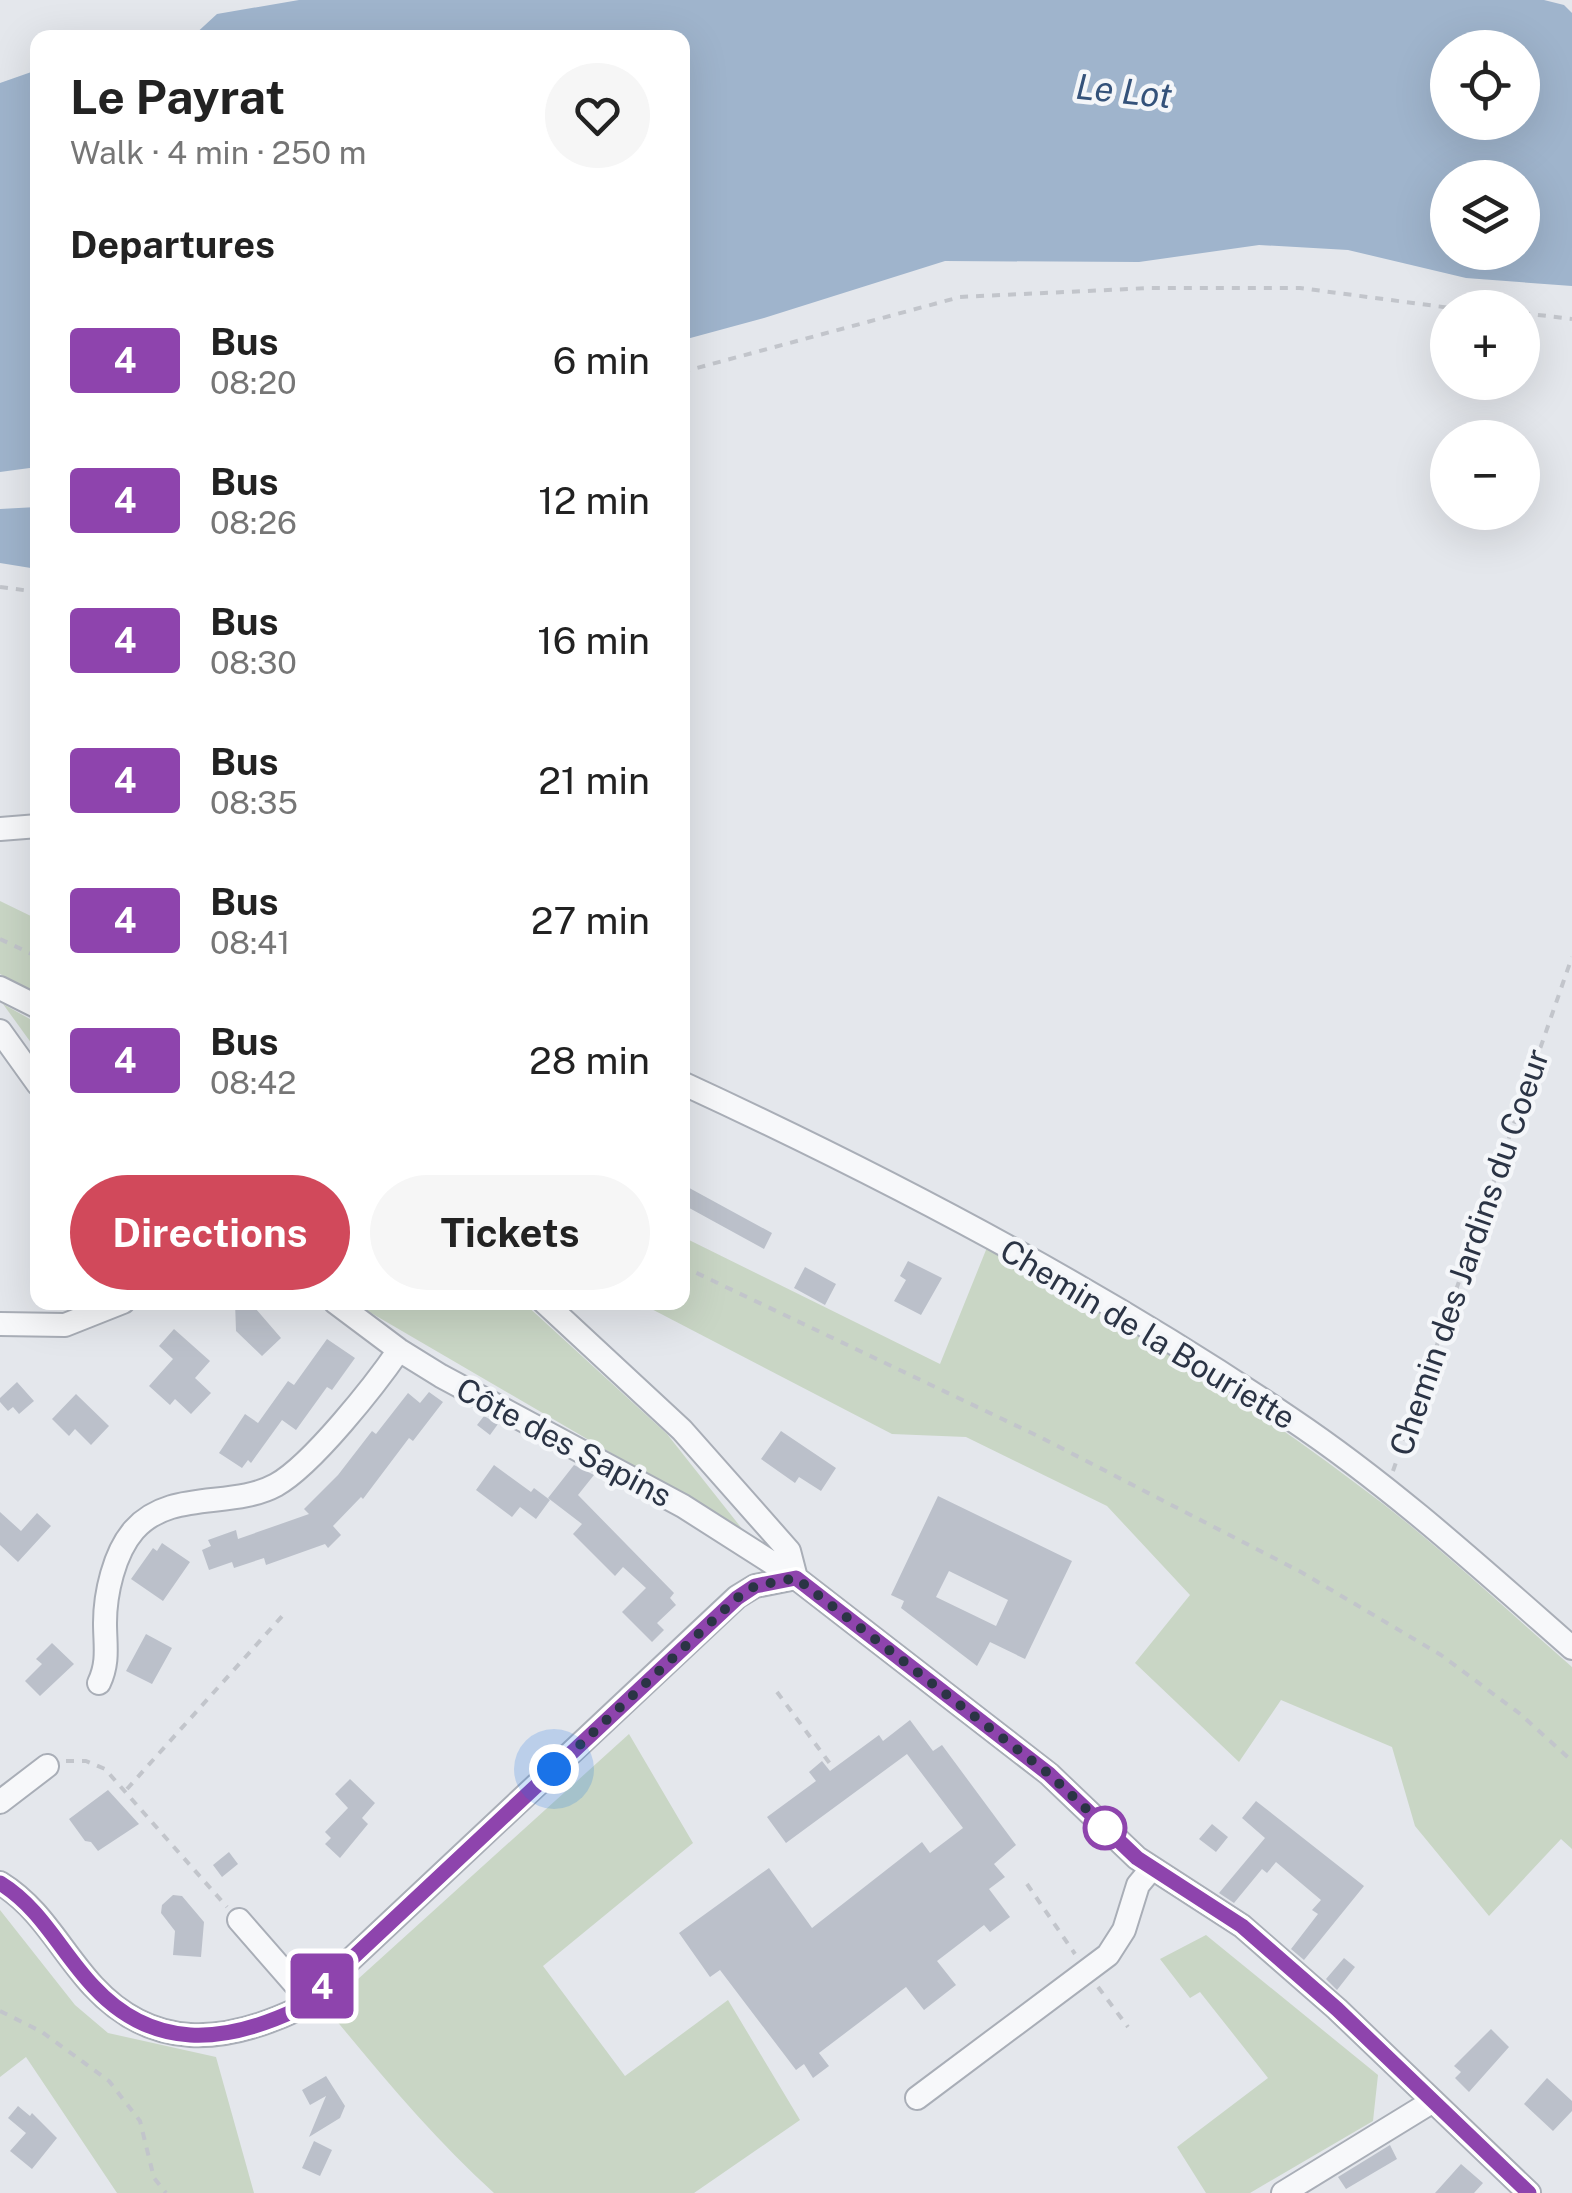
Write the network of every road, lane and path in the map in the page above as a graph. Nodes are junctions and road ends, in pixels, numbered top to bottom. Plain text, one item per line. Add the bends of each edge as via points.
1 (1430, 305) edge
2 (1540, 315) edge
3 (1572, 319) edge
4 (690, 370) edge
5 (0, 587) edge
6 (30, 591) edge
7 (30, 827) edge
8 (0, 829) edge
9 (0, 939) edge
10 (30, 953) edge
11 (1572, 958) edge
12 (0, 988) edge
13 (30, 1004) edge
14 (4, 1043) edge
15 (30, 1074) edge
16 (690, 1087) edge
17 (690, 1270) edge
18 (103, 1310) edge
19 (346, 1310) edge
20 (553, 1310) edge
21 (0, 1324) edge
22 (399, 1350) junction
23 (1386, 1490) junction
24 (796, 1578) junction
25 (284, 1614) dead end
26 (1572, 1648) edge
27 (99, 1683) dead end
28 (777, 1692) dead end
29 (1572, 1762) edge
30 (831, 1765) dead end
31 (46, 1766) joint
32 (125, 1790) junction
33 (0, 1802) edge
34 (1152, 1868) junction
35 (0, 1883) edge
36 (238, 1920) joint
37 (308, 1999) junction
38 (0, 2011) edge
39 (916, 2098) dead end
40 (1433, 2101) junction
41 (166, 2193) edge
42 (1283, 2193) edge
43 (1529, 2193) edge

1 - 4 path via 1300,288 960,297
2 - 3 path
5 - 6 path
7 - 8 street
9 - 10 path
11 - 23 path, Chemin des Jardins du Coeur
12 - 13 street
14 - 15 street
16 - 23 street, Chemin de la Bouriette via 1096,1295 1292,1419
17 - 29 path via 1040,1437 1301,1572 1441,1655
18 - 21 street via 64,1326
19 - 22 street, Côte des Sapins
20 - 24 street via 682,1430 789,1551
22 - 24 street, Côte des Sapins via 683,1506
22 - 27 street via 310,1456 277,1484 170,1507 132,1532 118,1555 106,1607 107,1659
23 - 26 street, Chemin de la Bouriette
24 - 34 street, Côte des Sapins via 1049,1774
24 - 37 street via 755,1586 737,1598
25 - 32 path
28 - 30 path
31 - 32 path via 86,1761
31 - 33 street
32 - 36 path
34 - 39 street via 1108,1955
34 - 40 street, Côte des Sapins via 1242,1926
35 - 37 street via 22,1896 93,1986 147,2027 213,2036 264,2025
36 - 37 street
38 - 41 path via 42,2032 110,2082 140,2120 154,2178
40 - 42 street
40 - 43 street, Côte des Sapins

